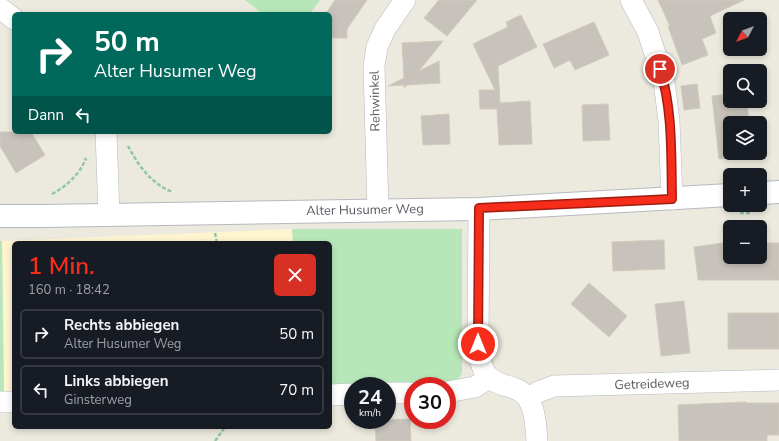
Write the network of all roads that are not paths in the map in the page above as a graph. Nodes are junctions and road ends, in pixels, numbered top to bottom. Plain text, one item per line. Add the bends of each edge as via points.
1 (405, 0) edge
2 (630, 0) edge
3 (0, 8) edge
4 (12, 17) edge
5 (106, 134) edge
6 (779, 192) edge
7 (767, 193) edge
8 (723, 195) edge
9 (672, 199) junction
10 (479, 208) junction
11 (378, 210) junction
12 (109, 215) junction
13 (0, 216) edge
14 (489, 378) junction
15 (779, 380) edge
16 (456, 391) edge
17 (344, 394) edge
18 (332, 395) edge
19 (528, 399) junction
20 (0, 402) edge
21 (12, 402) edge
22 (537, 441) edge

1 - 11 street, Rehwinkel via 376,47 374,66
2 - 9 street via 648,32 664,81 669,121
3 - 4 street
5 - 12 street
6 - 7 street
8 - 9 street, Alter Husumer Weg
9 - 10 street, Alter Husumer Weg
10 - 11 street, Alter Husumer Weg
10 - 14 street via 478,344 481,365
11 - 12 street, Alter Husumer Weg
12 - 13 street, Alter Husumer Weg
14 - 16 street via 475,388
14 - 19 street via 501,385 517,389
15 - 19 street, Getreideweg via 554,386
17 - 18 street
19 - 22 street via 534,413
20 - 21 street

